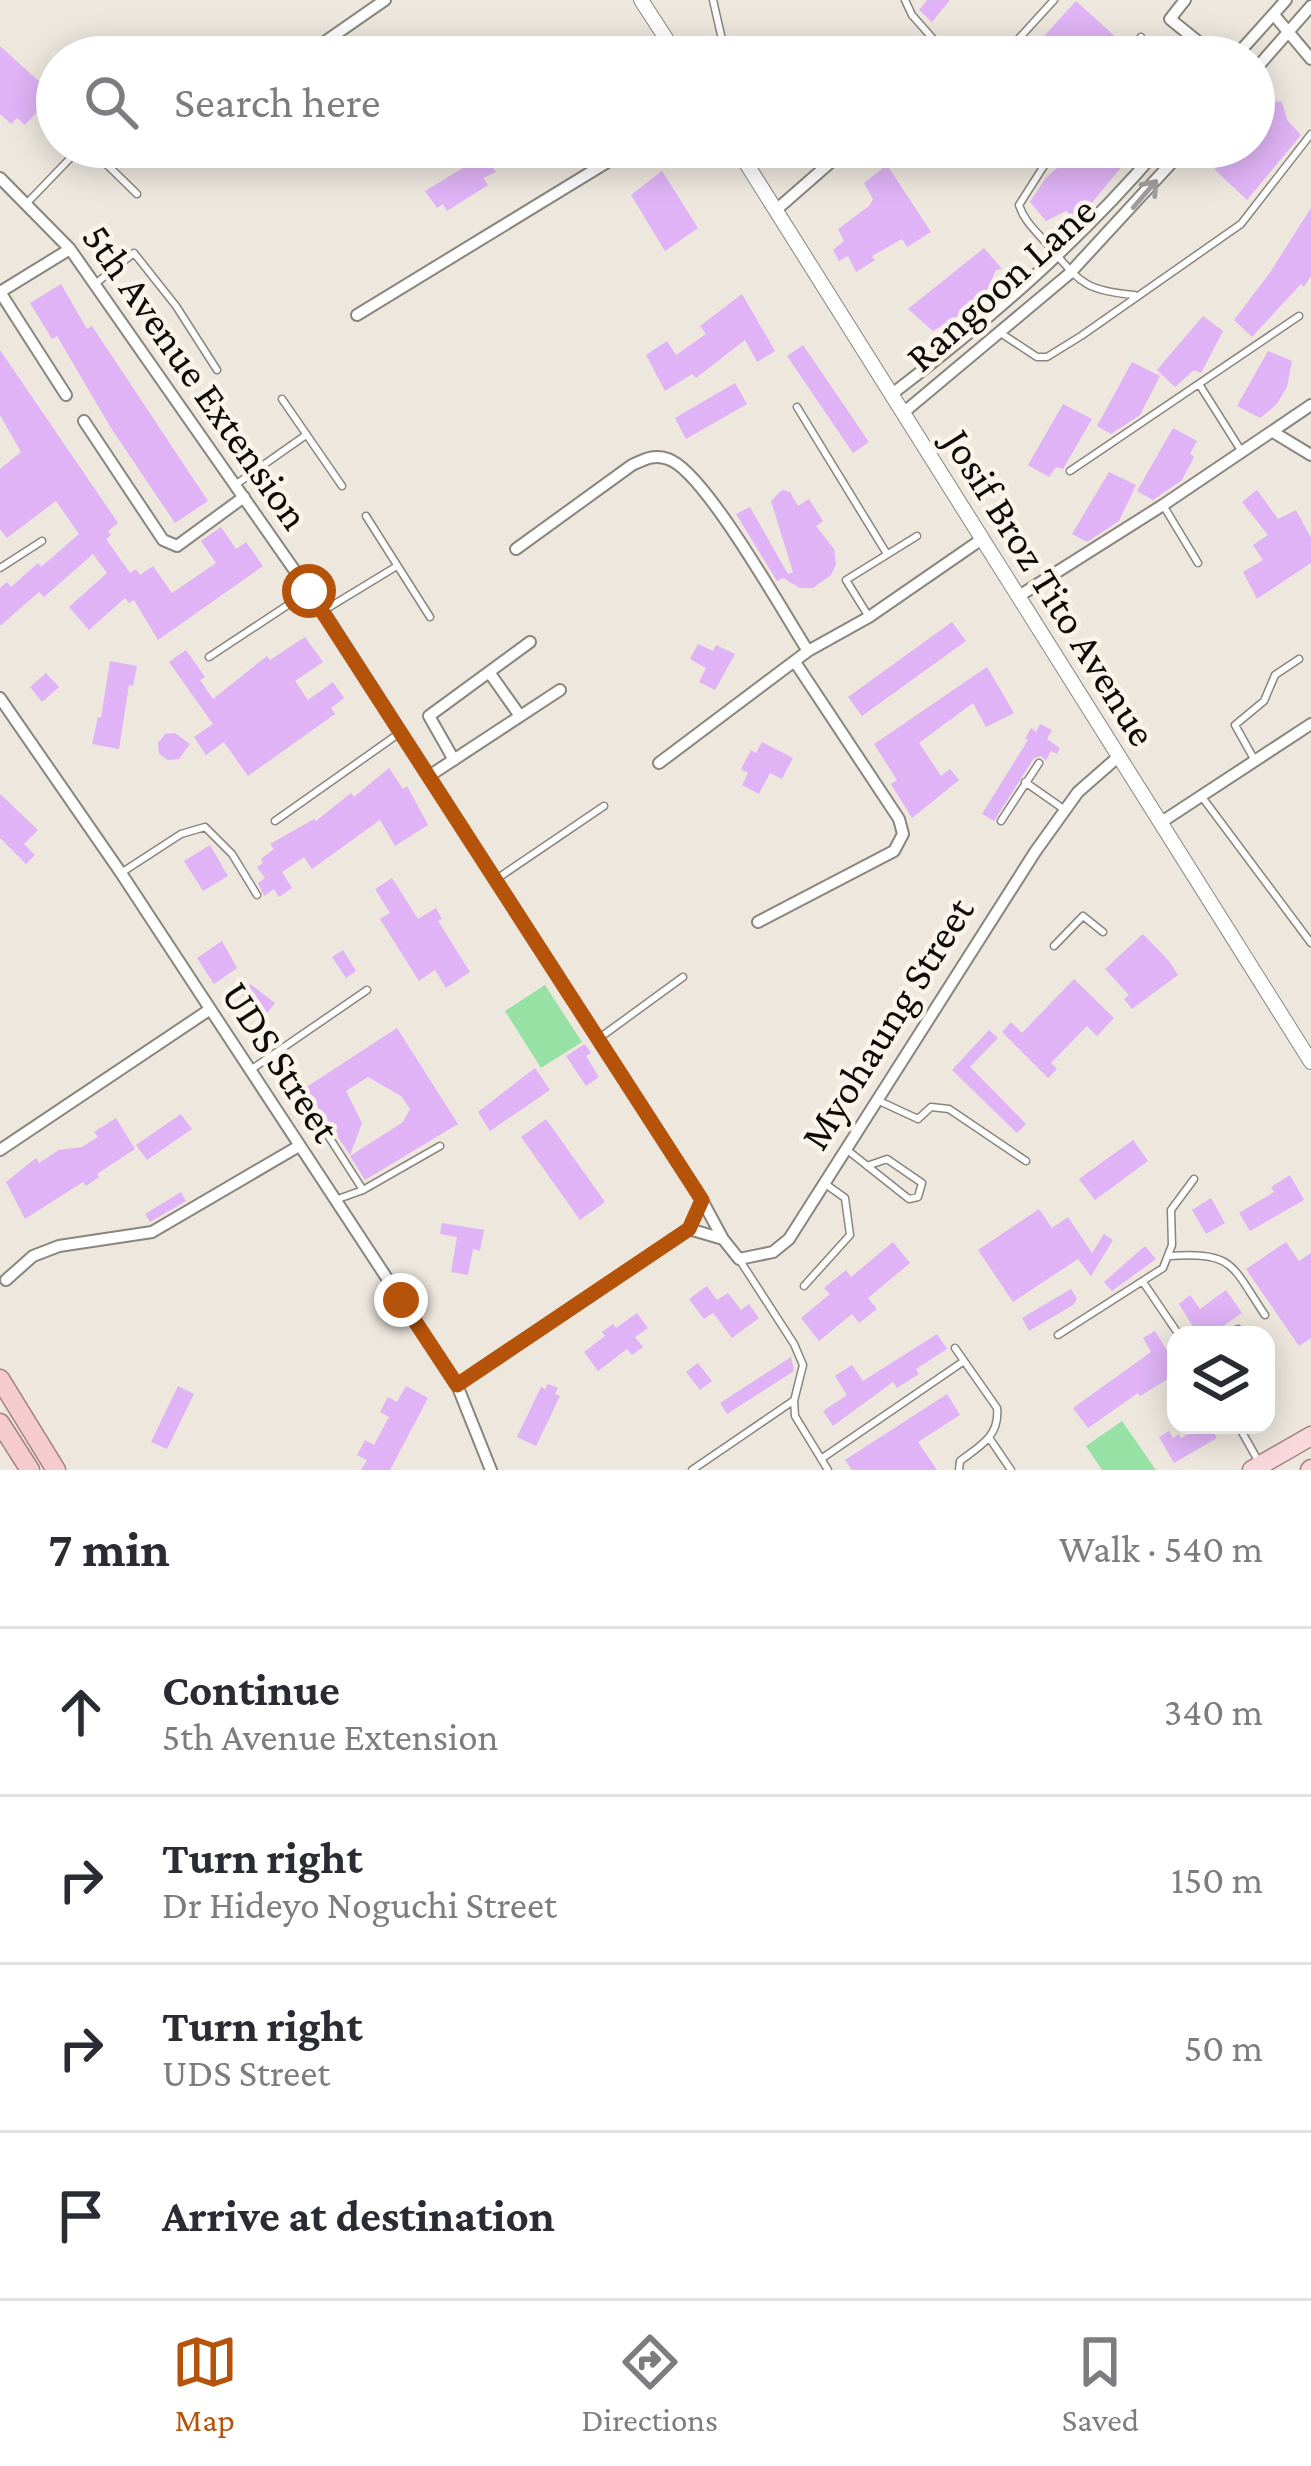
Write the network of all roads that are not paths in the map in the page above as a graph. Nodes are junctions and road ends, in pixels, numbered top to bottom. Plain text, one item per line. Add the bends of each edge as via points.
1 (385, 0) edge
2 (641, 0) edge
3 (713, 0) edge
4 (904, 0) edge
5 (1054, 0) edge
6 (1185, 0) edge
7 (1286, 0) edge
8 (1311, 6) edge
9 (1274, 15) junction
10 (1289, 33) junction
11 (333, 36) edge
12 (664, 36) edge
13 (721, 36) edge
14 (930, 36) edge
15 (1022, 36) edge
16 (1190, 36) edge
17 (1254, 36) edge
18 (1275, 48) edge
19 (1311, 59) edge
20 (1311, 134) edge
21 (60, 168) edge
22 (110, 168) edge
23 (598, 168) edge
24 (749, 168) edge
25 (824, 168) edge
26 (1043, 168) edge
27 (1140, 168) edge
28 (1168, 168) edge
29 (0, 178) edge
30 (137, 194) dead end
31 (26, 203) junction
32 (776, 210) junction
33 (70, 249) junction
34 (1058, 256) junction
35 (1070, 274) junction
36 (95, 284) junction
37 (0, 292) edge
38 (1136, 295) junction
39 (357, 315) dead end
40 (1299, 316) dead end
41 (999, 332) junction
42 (218, 370) dead end
43 (1199, 383) junction
44 (66, 394) dead end
45 (892, 394) junction
46 (283, 399) dead end
47 (1311, 405) edge
48 (797, 407) dead end
49 (903, 413) junction
50 (84, 421) dead end
51 (1273, 432) junction
52 (307, 434) junction
53 (1242, 452) junction
54 (1311, 455) edge
55 (1070, 471) dead end
56 (236, 485) junction
57 (342, 486) dead end
58 (244, 497) junction
59 (1163, 505) junction
60 (365, 516) dead end
61 (917, 536) dead end
62 (982, 539) junction
63 (42, 541) dead end
64 (516, 549) dead end
65 (887, 554) junction
66 (1198, 563) dead end
67 (397, 566) junction
68 (0, 568) edge
69 (309, 591) junction
70 (1019, 596) junction
71 (323, 611) junction
72 (430, 617) dead end
73 (869, 617) junction
74 (530, 643) dead end
75 (808, 651) junction
76 (209, 657) dead end
77 (1298, 658) dead end
78 (795, 662) junction
79 (489, 672) junction
80 (560, 690) dead end
81 (0, 698) edge
82 (520, 716) junction
83 (1311, 724) edge
84 (401, 732) junction
85 (1118, 757) junction
86 (1254, 759) junction
87 (454, 760) junction
88 (659, 763) dead end
89 (1039, 763) dead end
90 (430, 776) junction
91 (1024, 782) junction
92 (1201, 795) junction
93 (604, 806) dead end
94 (1065, 810) junction
95 (275, 821) dead end
96 (1001, 821) dead end
97 (1160, 823) junction
98 (121, 873) junction
99 (496, 880) junction
100 (256, 896) dead end
101 (758, 922) dead end
102 (1103, 932) dead end
103 (1311, 943) edge
104 (1054, 946) dead end
105 (683, 976) dead end
106 (368, 990) dead end
107 (209, 1010) junction
108 (598, 1039) junction
109 (1306, 1043) edge
110 (1311, 1062) edge
111 (249, 1071) junction
112 (877, 1100) junction
113 (311, 1109) dead end
114 (299, 1146) junction
115 (440, 1146) dead end
116 (846, 1149) junction
117 (0, 1150) edge
118 (1026, 1161) dead end
119 (867, 1166) junction
120 (1194, 1179) dead end
121 (824, 1183) junction
122 (363, 1190) junction
123 (335, 1200) junction
124 (702, 1200) junction
125 (689, 1229) junction
126 (723, 1239) junction
127 (1171, 1256) junction
128 (739, 1259) junction
129 (6, 1280) dead end
130 (1143, 1282) junction
131 (804, 1286) dead end
132 (1264, 1315) dead end
133 (1173, 1326) edge
134 (1058, 1335) dead end
135 (955, 1348) dead end
136 (964, 1361) junction
137 (0, 1379) edge
138 (457, 1385) junction
139 (794, 1401) junction
140 (0, 1423) edge
141 (1242, 1434) edge
142 (1311, 1436) edge
143 (990, 1439) junction
144 (821, 1459) junction
145 (1256, 1467) edge
146 (30, 1470) edge
147 (56, 1470) edge
148 (491, 1470) edge
149 (692, 1470) edge
150 (828, 1470) edge
151 (959, 1470) edge
152 (1011, 1470) edge

1 - 11 street
2 - 12 street
3 - 13 lane
4 - 14 lane
5 - 15 lane
6 - 16 street via 1170,20
7 - 9 street
8 - 10 street
9 - 10 street
9 - 17 street
10 - 18 street
10 - 19 street
20 - 38 lane via 1240,224
21 - 31 lane
22 - 30 lane
23 - 39 street
24 - 32 street, Josif Broz Tito Avenue
25 - 32 street
26 - 34 lane via 1019,205
27 - 34 street, Rangoon Lane
35 -> 28 street, Rangoon Lane
29 - 31 street, 5th Avenue Extension
31 - 33 street, 5th Avenue Extension
32 - 45 street, Josif Broz Tito Avenue
33 - 36 street, 5th Avenue Extension
33 - 37 street
34 - 35 lane
34 - 45 street, Rangoon Lane
35 - 38 lane via 1106,293
35 - 41 street, Rangoon Lane
36 - 42 lane via 134,253
36 - 56 street, 5th Avenue Extension
37 - 44 street
38 - 41 lane via 1047,357
40 - 43 lane
41 - 49 street, Rangoon Lane
43 - 53 lane
43 - 55 lane
45 - 49 street, Josif Broz Tito Avenue
46 - 52 lane
47 - 51 street
48 - 65 lane
49 - 62 street, Josif Broz Tito Avenue
50 - 58 street via 170,544
51 - 53 street
51 - 54 street
52 - 56 lane
52 - 57 lane
53 - 59 street
56 - 58 street, 5th Avenue Extension
58 - 69 street, 5th Avenue Extension
59 - 66 lane
59 - 70 street
60 - 67 lane
61 - 65 lane
62 - 70 street, Josif Broz Tito Avenue
62 - 73 street
63 - 68 lane
64 - 75 street via 632,465 668,458 706,493
65 - 73 lane via 846,580
67 - 71 lane
67 - 72 lane
69 - 71 street, 5th Avenue Extension
69 - 76 lane
70 - 85 street, Josif Broz Tito Avenue
71 - 84 street, 5th Avenue Extension
73 - 75 street
74 - 79 street
75 - 78 street
77 - 86 lane via 1235,724
78 - 88 street
78 - 101 street via 903,834 894,851
79 - 82 street
79 - 87 street via 429,716
80 - 82 street
81 - 98 street, UDS Street
82 - 87 street
83 - 86 street
84 - 90 street, 5th Avenue Extension
84 - 95 lane
85 - 94 street, Myohaung Street
85 - 97 street, Josif Broz Tito Avenue
86 - 92 street
87 - 90 street
89 - 91 lane
90 - 99 street, 5th Avenue Extension
91 - 94 lane
91 - 96 lane
92 - 97 street
92 - 103 lane
93 - 99 lane
94 - 112 street, Myohaung Street
97 - 109 street, Josif Broz Tito Avenue
98 - 100 lane via 205,827
98 - 107 street, UDS Street
99 - 108 street, 5th Avenue Extension
102 - 104 lane via 1083,916
105 - 108 lane
106 - 111 lane
107 - 111 street, UDS Street
107 - 117 street
108 - 124 street, 5th Avenue Extension
109 - 110 street, Josif Broz Tito Avenue
111 - 114 street, UDS Street
112 - 116 street, Myohaung Street
112 - 118 lane via 918,1119 931,1107 949,1109
113 - 122 lane
114 - 123 street, UDS Street
114 - 129 street via 152,1232 59,1246
115 - 122 lane
116 - 119 lane
116 - 121 street, Myohaung Street
119 - 119 lane via 909,1198 922,1190 887,1159
120 - 127 lane via 1171,1210
121 - 128 street, Myohaung Street via 789,1239 773,1252
121 - 131 lane via 845,1198 850,1235
122 - 123 lane
123 - 138 street, UDS Street
124 - 125 street
124 - 126 street, 5th Avenue Extension
125 - 126 street
125 - 138 street
126 - 128 street
127 - 130 lane
127 - 132 lane via 1220,1257
128 - 139 lane via 803,1365
130 - 133 lane
130 - 134 lane
135 - 136 lane
136 - 143 lane via 997,1408
136 - 144 lane
137 - 147 highway
138 - 148 street, UDS Street
139 - 144 lane
139 - 149 lane
140 - 146 highway
141 - 145 lane
142 - 145 main road
143 - 151 lane via 960,1460
143 - 152 lane
144 - 150 lane

